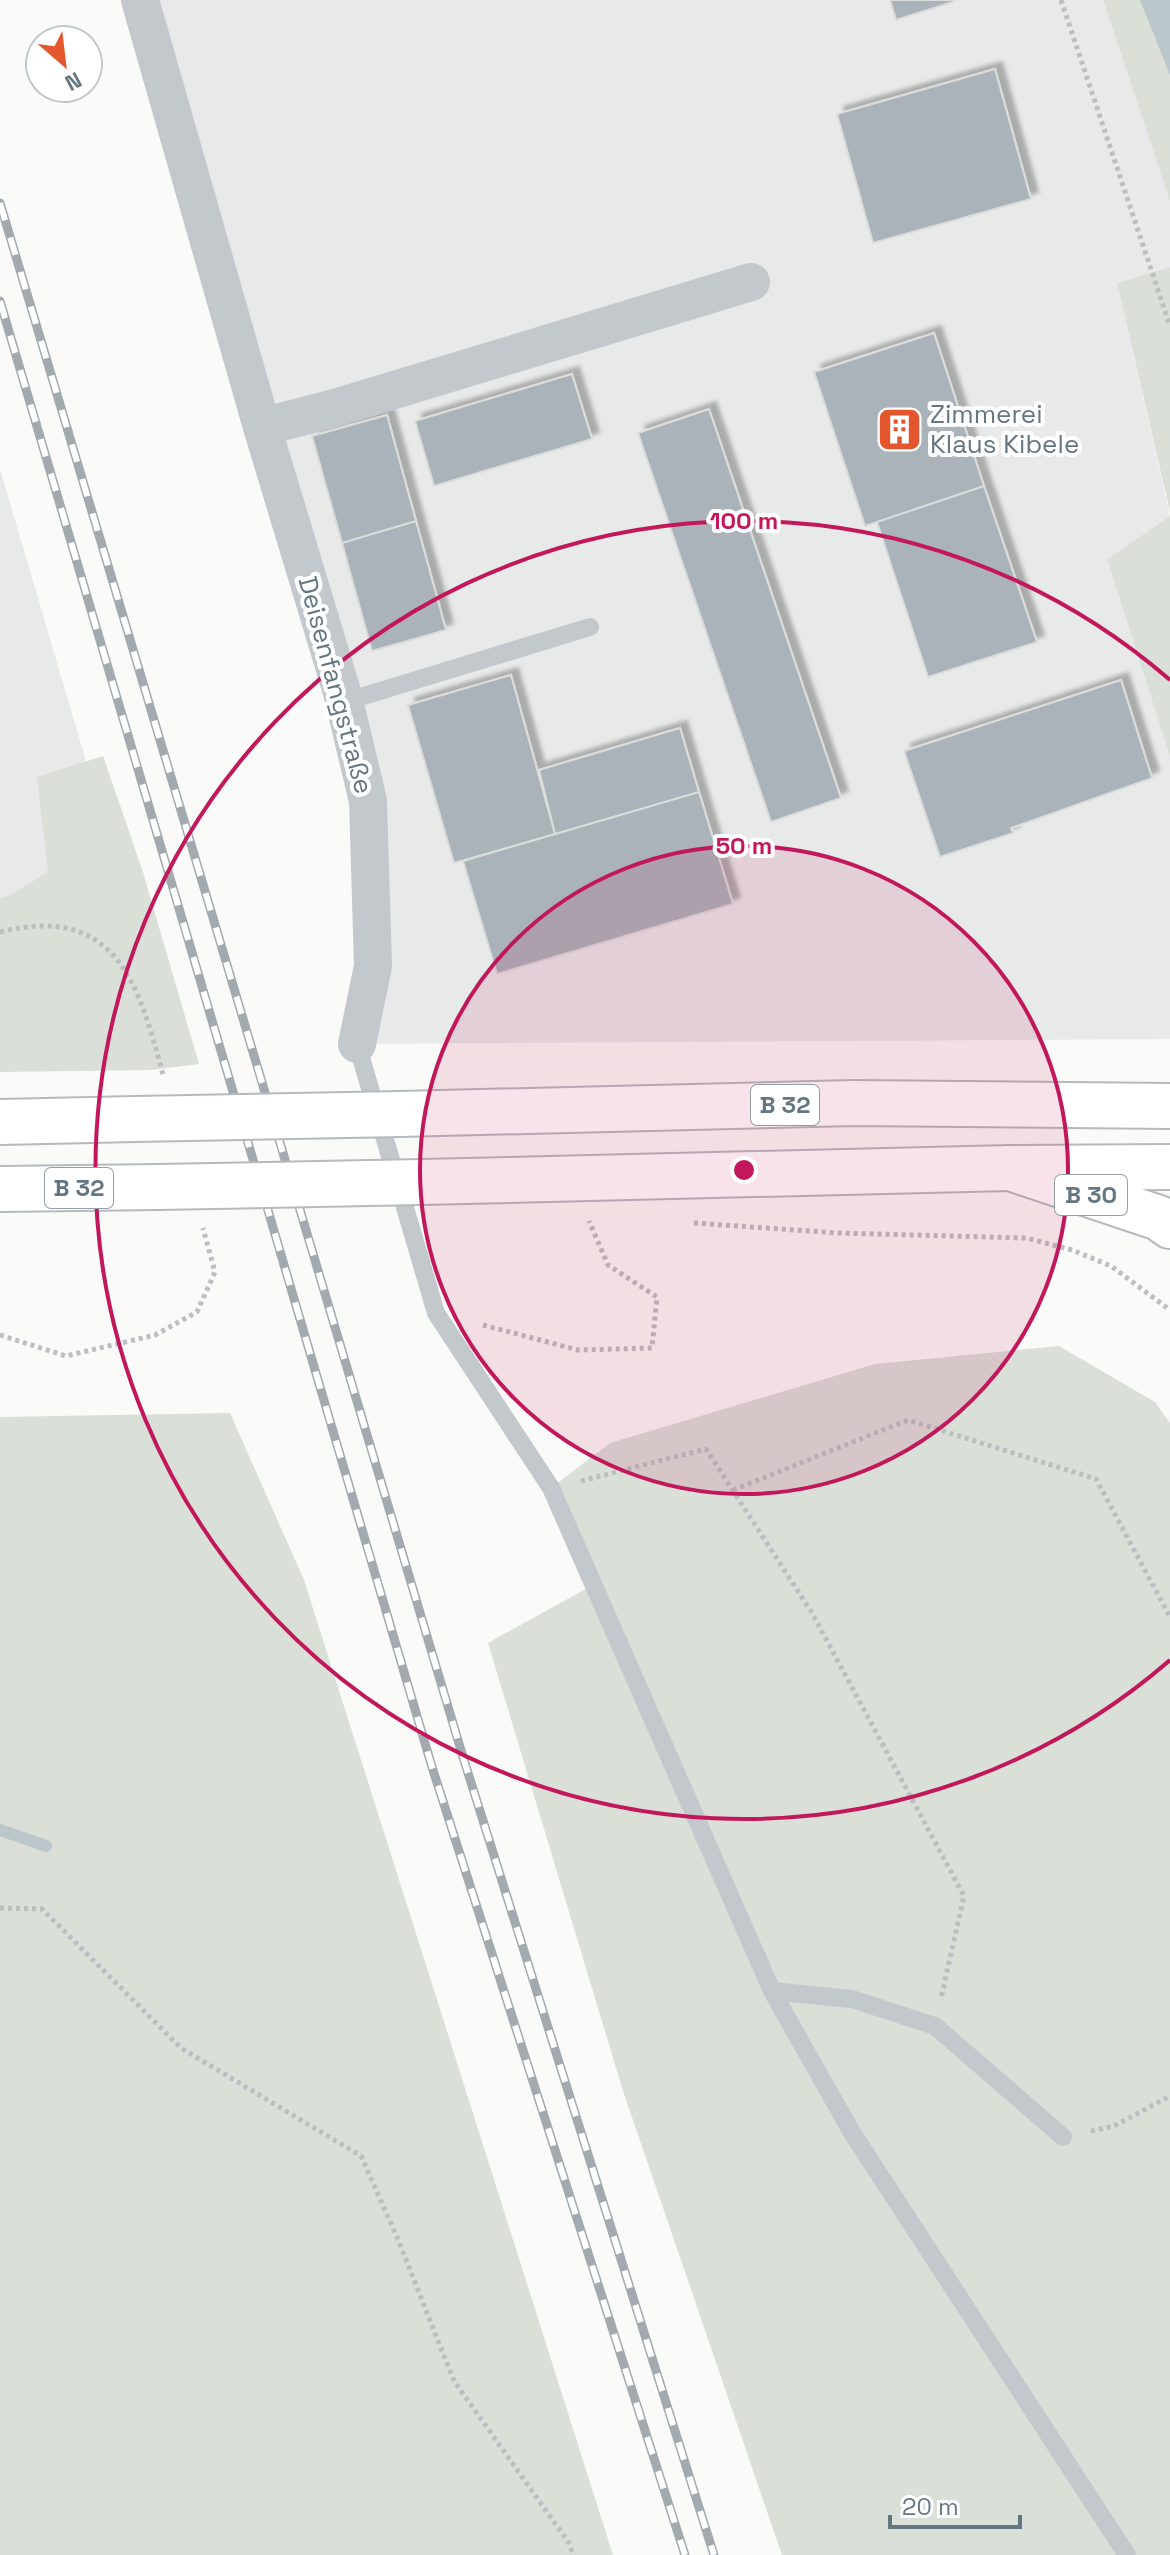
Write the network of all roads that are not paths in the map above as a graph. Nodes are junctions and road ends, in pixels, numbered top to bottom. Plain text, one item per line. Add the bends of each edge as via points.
1 (140, 0) edge
2 (751, 282) dead end
3 (262, 427) junction
4 (590, 627) dead end
5 (344, 702) junction
6 (357, 1044) joint
7 (1170, 1106) edge
8 (0, 1122) edge
9 (1170, 1167) edge
10 (1010, 1168) junction
11 (0, 1189) edge
12 (1170, 1226) edge
13 (772, 1991) junction
14 (1063, 2137) road end
15 (1127, 2555) edge

1 - 3 street, Deisenfangstraße
2 - 3 street
3 - 5 street, Deisenfangstraße
4 - 5 lane
5 - 6 street, Deisenfangstraße via 368,801 373,966
6 - 13 lane via 436,1313 551,1488
7 - 8 main road, B 32, bridge via 854,1103
9 - 10 main road, B 32
10 - 11 main road, B 32, bridge
10 - 12 main road, B 30
13 - 14 lane via 852,1999 935,2026
13 - 15 lane via 851,2131

